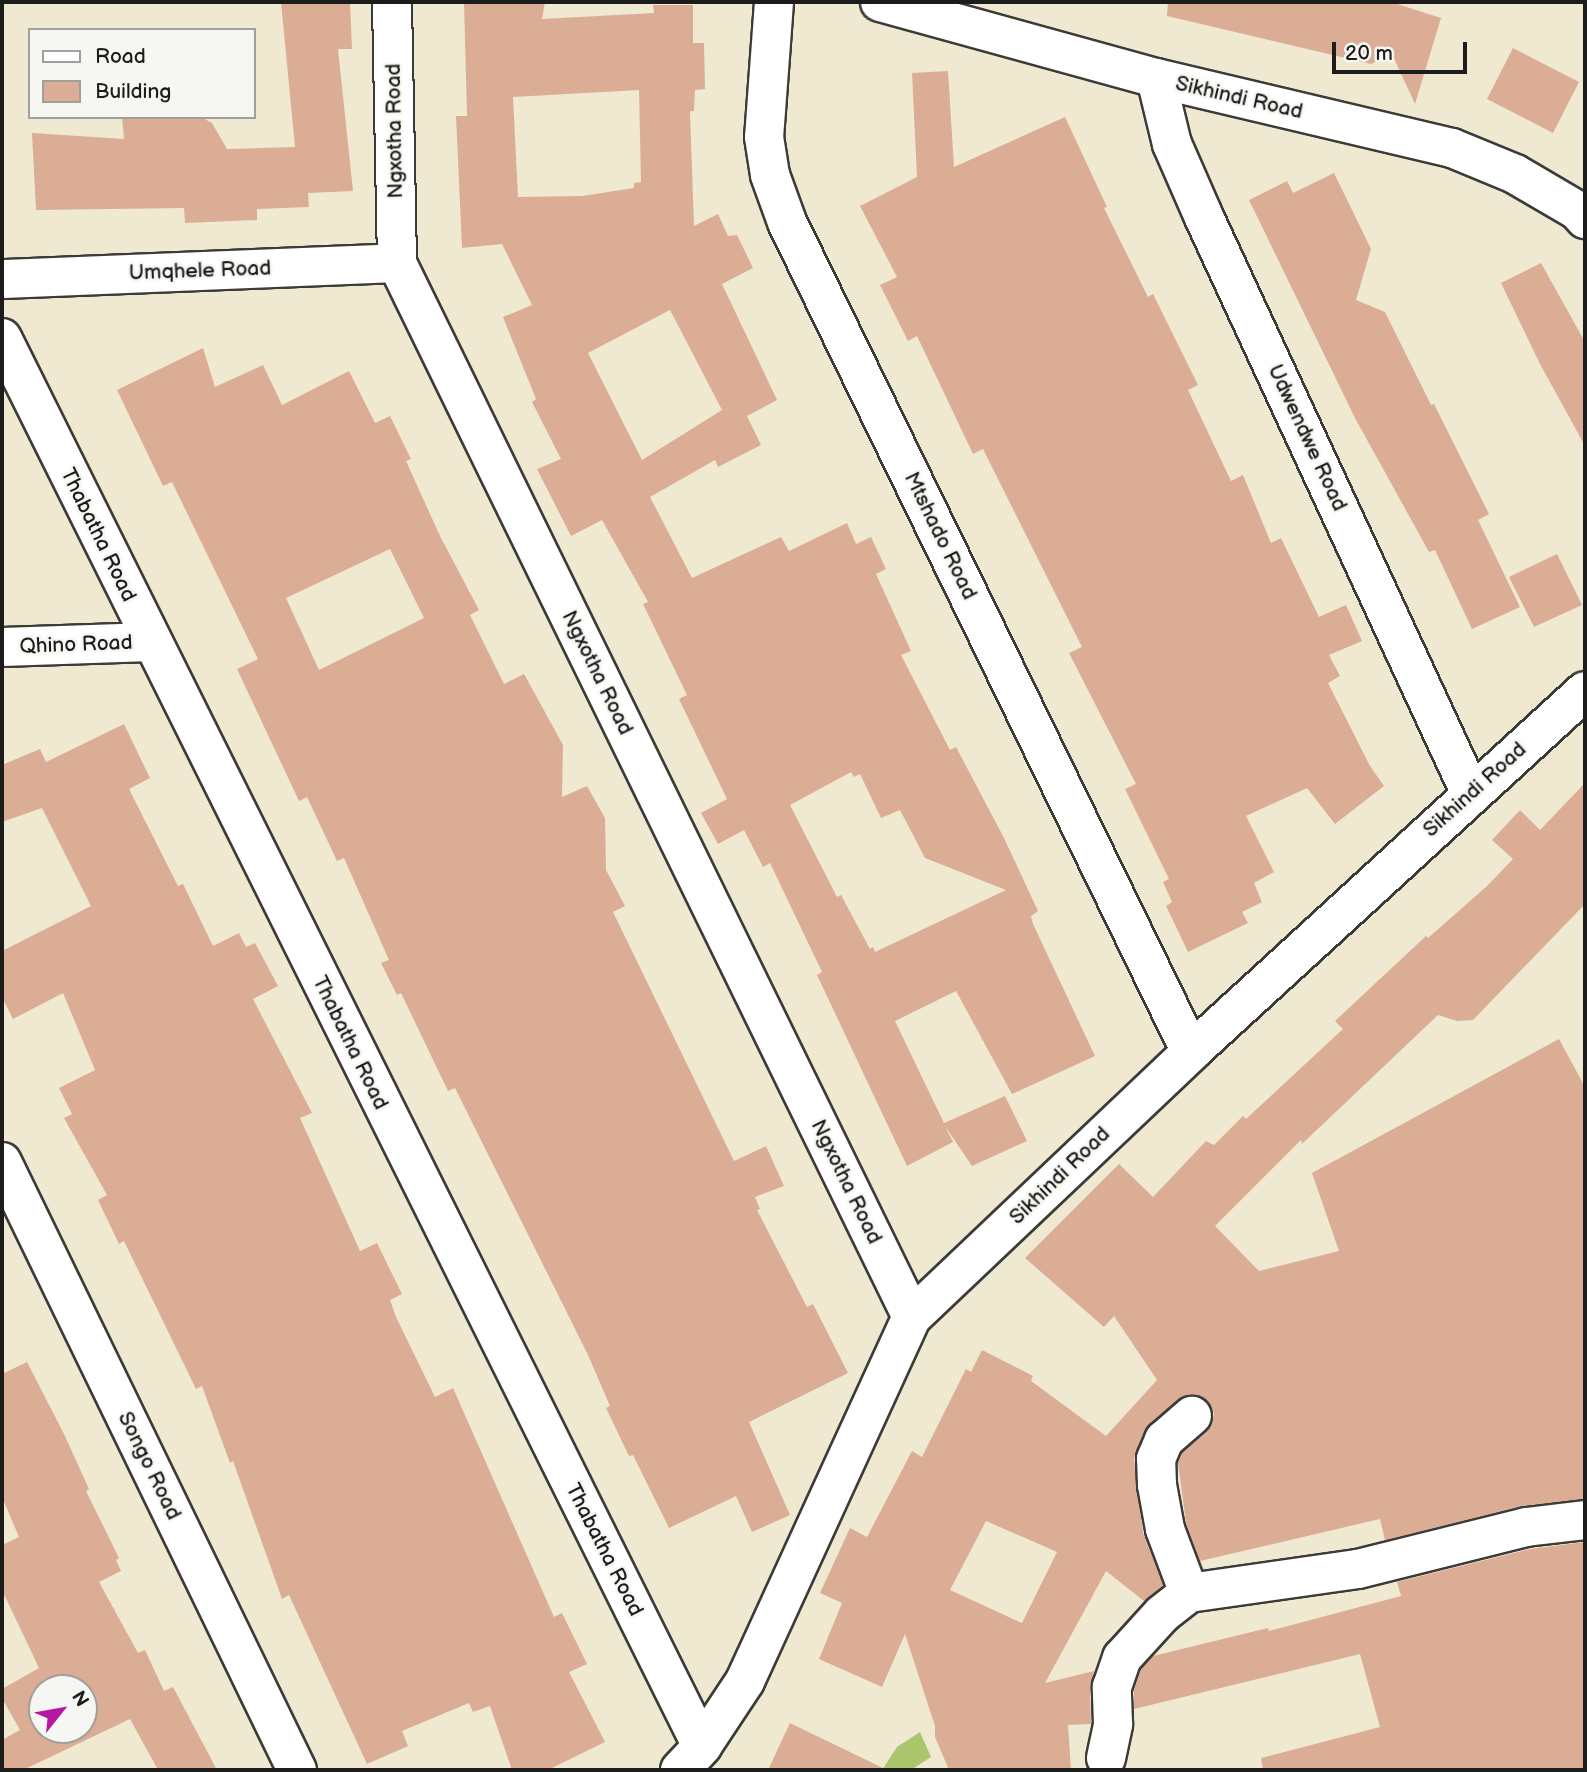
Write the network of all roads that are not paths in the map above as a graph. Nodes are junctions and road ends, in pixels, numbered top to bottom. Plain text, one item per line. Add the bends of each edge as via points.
1 (392, 2) edge
2 (774, 2) edge
3 (880, 2) edge
4 (1156, 79) junction
5 (1585, 219) edge
6 (397, 263) junction
7 (2, 279) edge
8 (2, 338) edge
9 (150, 642) junction
10 (2, 647) edge
11 (1585, 691) edge
12 (1471, 794) junction
13 (1191, 1052) junction
14 (2, 1162) edge
15 (912, 1317) junction
16 (1192, 1416) dead end
17 (1585, 1520) edge
18 (1189, 1593) junction
19 (691, 1758) edge
20 (1106, 1758) dead end
21 (297, 1770) edge

1 - 6 street, Ngxotha Road
2 - 13 street, Mtshado Road via 764,137 770,175 787,222
3 - 4 street, Sikhindi Road
4 - 5 street, Sikhindi Road via 1452,148 1515,174
4 - 12 street, Udwendwe Road via 1172,144
6 - 7 street, Umqhele Road
6 - 15 street, Ngxotha Road
8 - 9 street, Thabatha Road
9 - 10 street, Qhino Road
9 - 19 street, Thabatha Road
11 - 12 street, Sikhindi Road
12 - 13 street, Sikhindi Road
13 - 15 street, Sikhindi Road
14 - 21 street, Songo Road
15 - 19 street, Sikhindi Road via 745,1681
16 - 18 street via 1164,1440 1156,1459 1165,1529
17 - 18 street via 1526,1527 1358,1569
18 - 20 street via 1162,1614 1122,1658 1112,1687 1113,1724

